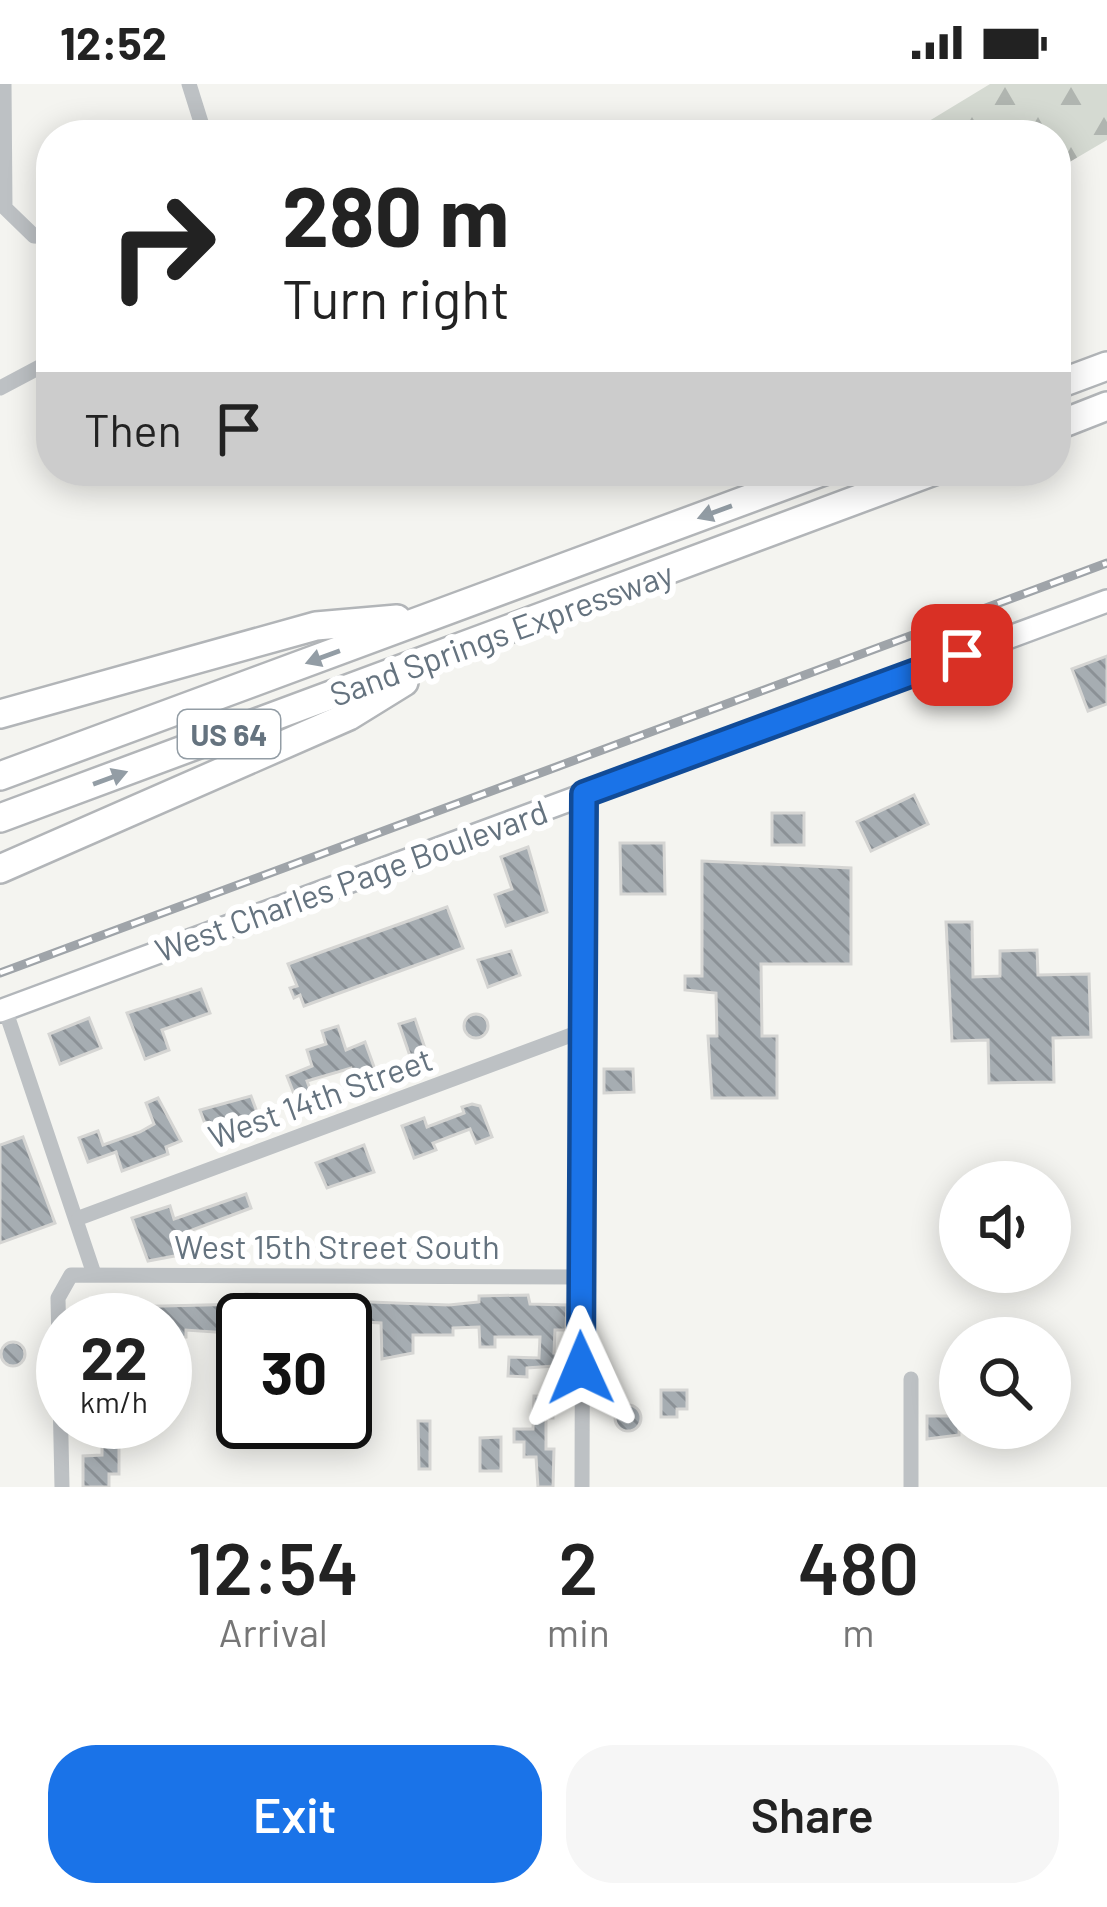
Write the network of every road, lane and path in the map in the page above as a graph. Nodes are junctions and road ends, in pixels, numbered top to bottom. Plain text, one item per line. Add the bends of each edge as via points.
1 (4, 84) edge
2 (189, 84) edge
3 (200, 120) edge
4 (36, 236) edge
5 (1107, 366) edge
6 (36, 369) edge
7 (1071, 379) edge
8 (0, 388) edge
9 (1107, 406) edge
10 (1071, 420) edge
11 (784, 486) edge
12 (894, 486) edge
13 (1107, 602) edge
14 (433, 616) junction
15 (459, 649) junction
16 (0, 714) edge
17 (0, 776) edge
18 (584, 794) junction
19 (0, 818) edge
20 (0, 869) edge
21 (3, 1010) edge
22 (583, 1031) junction
23 (79, 1218) junction
24 (94, 1274) junction
25 (580, 1276) junction
26 (911, 1379) dead end
27 (62, 1487) edge
28 (582, 1487) edge
29 (910, 1487) edge

1 - 4 street via 5,208
2 - 3 street
5 - 7 highway
6 - 8 street
9 - 10 highway
11 -> 14 highway, Sand Springs Expressway / US 64
12 - 15 highway, Sand Springs Expressway / US 64
13 - 18 main road, West Charles Page Boulevard
14 - 16 highway via 316,626
14 -> 17 highway, Sand Springs Expressway / US 64
19 -> 15 highway, Sand Springs Expressway / US 64
15 - 20 highway via 349,716
18 - 21 main road, West Charles Page Boulevard
18 - 22 street
21 - 23 street
22 - 23 street, West 14th Street
22 - 25 street
23 - 24 street
24 - 25 street, West 15th Street South
24 - 27 street via 65,1278 58,1298
25 - 28 street
26 - 29 street

